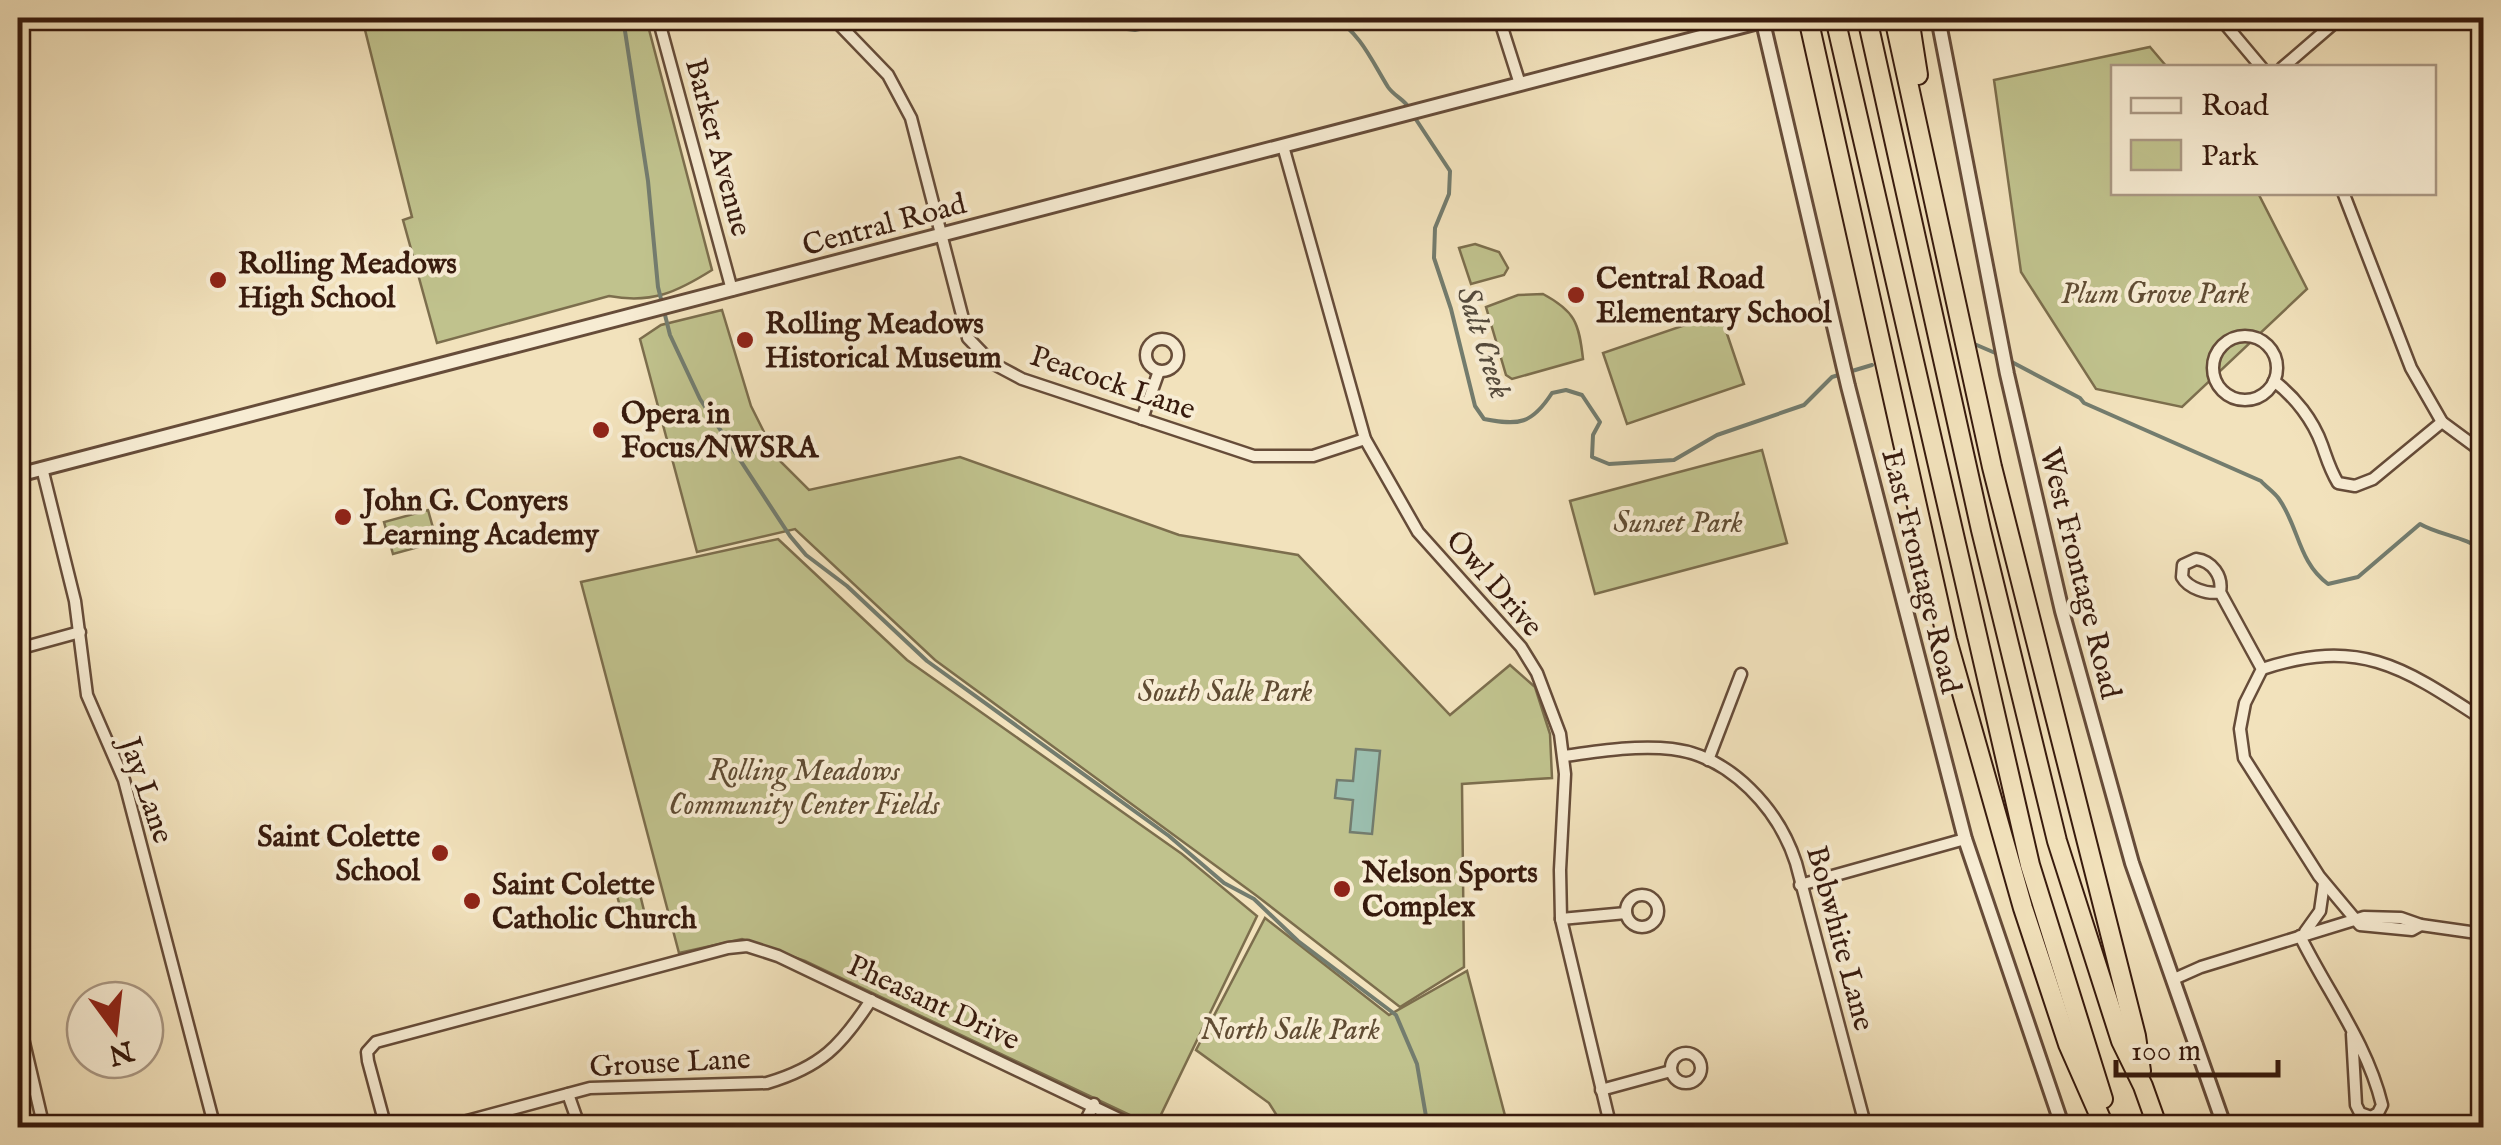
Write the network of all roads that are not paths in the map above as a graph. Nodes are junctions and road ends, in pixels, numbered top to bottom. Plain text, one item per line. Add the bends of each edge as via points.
1 (658, 18) edge
2 (833, 18) edge
3 (1499, 18) edge
4 (1808, 18) edge
5 (1835, 18) edge
6 (1868, 18) edge
7 (1894, 18) edge
8 (1909, 18) edge
9 (1942, 18) edge
10 (2220, 18) edge
11 (2340, 18) edge
12 (1762, 19) edge
13 (2259, 65) edge
14 (2285, 65) edge
15 (1520, 84) junction
16 (1283, 146) junction
17 (2344, 195) edge
18 (1940, 219) junction
19 (941, 235) junction
20 (732, 290) junction
21 (1159, 371) dead end
22 (2274, 381) junction
23 (1142, 419) junction
24 (2442, 422) junction
25 (1364, 440) junction
26 (2484, 453) edge
27 (42, 468) junction
28 (18, 474) edge
29 (2220, 592) dead end
30 (80, 632) junction
31 (18, 649) edge
32 (2262, 669) junction
33 (1741, 674) dead end
34 (2484, 720) edge
35 (1565, 756) junction
36 (1708, 760) junction
37 (1964, 840) junction
38 (2324, 883) junction
39 (1800, 884) junction
40 (1626, 913) dead end
41 (1561, 919) junction
42 (2356, 920) junction
43 (2484, 934) edge
44 (2300, 936) junction
45 (2174, 979) junction
46 (871, 1000) junction
47 (18, 1018) edge
48 (2352, 1034) junction
49 (1671, 1071) dead end
50 (2144, 1086) junction
51 (1600, 1090) junction
52 (568, 1094) junction
53 (1094, 1104) junction
54 (44, 1128) edge
55 (214, 1128) edge
56 (386, 1128) edge
57 (442, 1128) edge
58 (580, 1128) edge
59 (1082, 1128) edge
60 (1138, 1128) edge
61 (1611, 1128) edge
62 (1866, 1128) edge
63 (2063, 1128) edge
64 (2109, 1128) edge
65 (2158, 1128) edge
66 (2224, 1128) edge

1 - 20 street, Barker Avenue
2 - 19 street, Peacock Lane via 888,74 910,118
3 - 15 street
4 - 64 highway via 1947,640 2034,942 2068,1044
5 - 64 highway via 2030,865
6 - 50 highway via 2057,840 2121,1041
7 - 18 highway
8 - 18 highway
9 - 45 street, West Frontage Road via 1998,330 2062,611 2132,863
10 - 13 street
11 - 14 street
12 - 15 street, Central Road
12 - 37 street, East Frontage Road
15 - 16 street, Central Road
16 - 19 street, Central Road
16 - 25 street, Owl Drive
17 - 24 street via 2411,368
18 - 50 highway via 1992,467
19 - 20 street, Central Road
19 - 23 street, Peacock Lane via 968,338 982,355 1022,379
20 - 27 street, Central Road
21 - 23 street
22 - 22 street via 2276,360 2254,338 2233,338 2213,362 2222,391 2240,400 2261,396
22 - 24 street via 2305,414 2338,482 2355,486 2373,479
23 - 25 street, Peacock Lane via 1272,458 1313,456
24 - 26 street
25 - 35 street, Owl Drive via 1418,532 1521,647 1552,710
27 - 28 street, Central Road
27 - 30 street, Jay Lane
29 - 32 street
30 - 31 street
30 - 55 street, Jay Lane via 87,696 124,780
32 - 34 street via 2302,656 2356,655 2397,667
32 - 38 street via 2245,703 2244,758
33 - 36 street
35 - 36 street, Bobwhite Lane via 1640,748 1675,749
35 - 41 street, Owl Drive
36 - 39 street, Bobwhite Lane via 1769,808 1788,836
37 - 39 street
37 - 63 street, East Frontage Road
38 - 42 street
38 - 44 street via 2318,917
39 - 62 street, Bobwhite Lane
40 - 41 street
41 - 51 street, Owl Drive
42 - 43 street via 2401,918
42 - 44 street
44 - 45 street
44 - 48 street
45 - 66 street, West Frontage Road
46 - 52 street, Grouse Lane via 832,1052 793,1075 767,1083 622,1086
46 - 53 street, Pheasant Drive
46 - 56 street, Pheasant Drive via 762,948 728,948 383,1038 370,1046 368,1061
47 - 54 street
48 - 48 street via 2356,1105 2371,1116 2382,1102
49 - 51 street
50 - 65 highway
51 - 61 street, Owl Drive
52 - 57 street, Grouse Lane
52 - 58 street
53 - 59 street
53 - 60 street, Pheasant Drive

